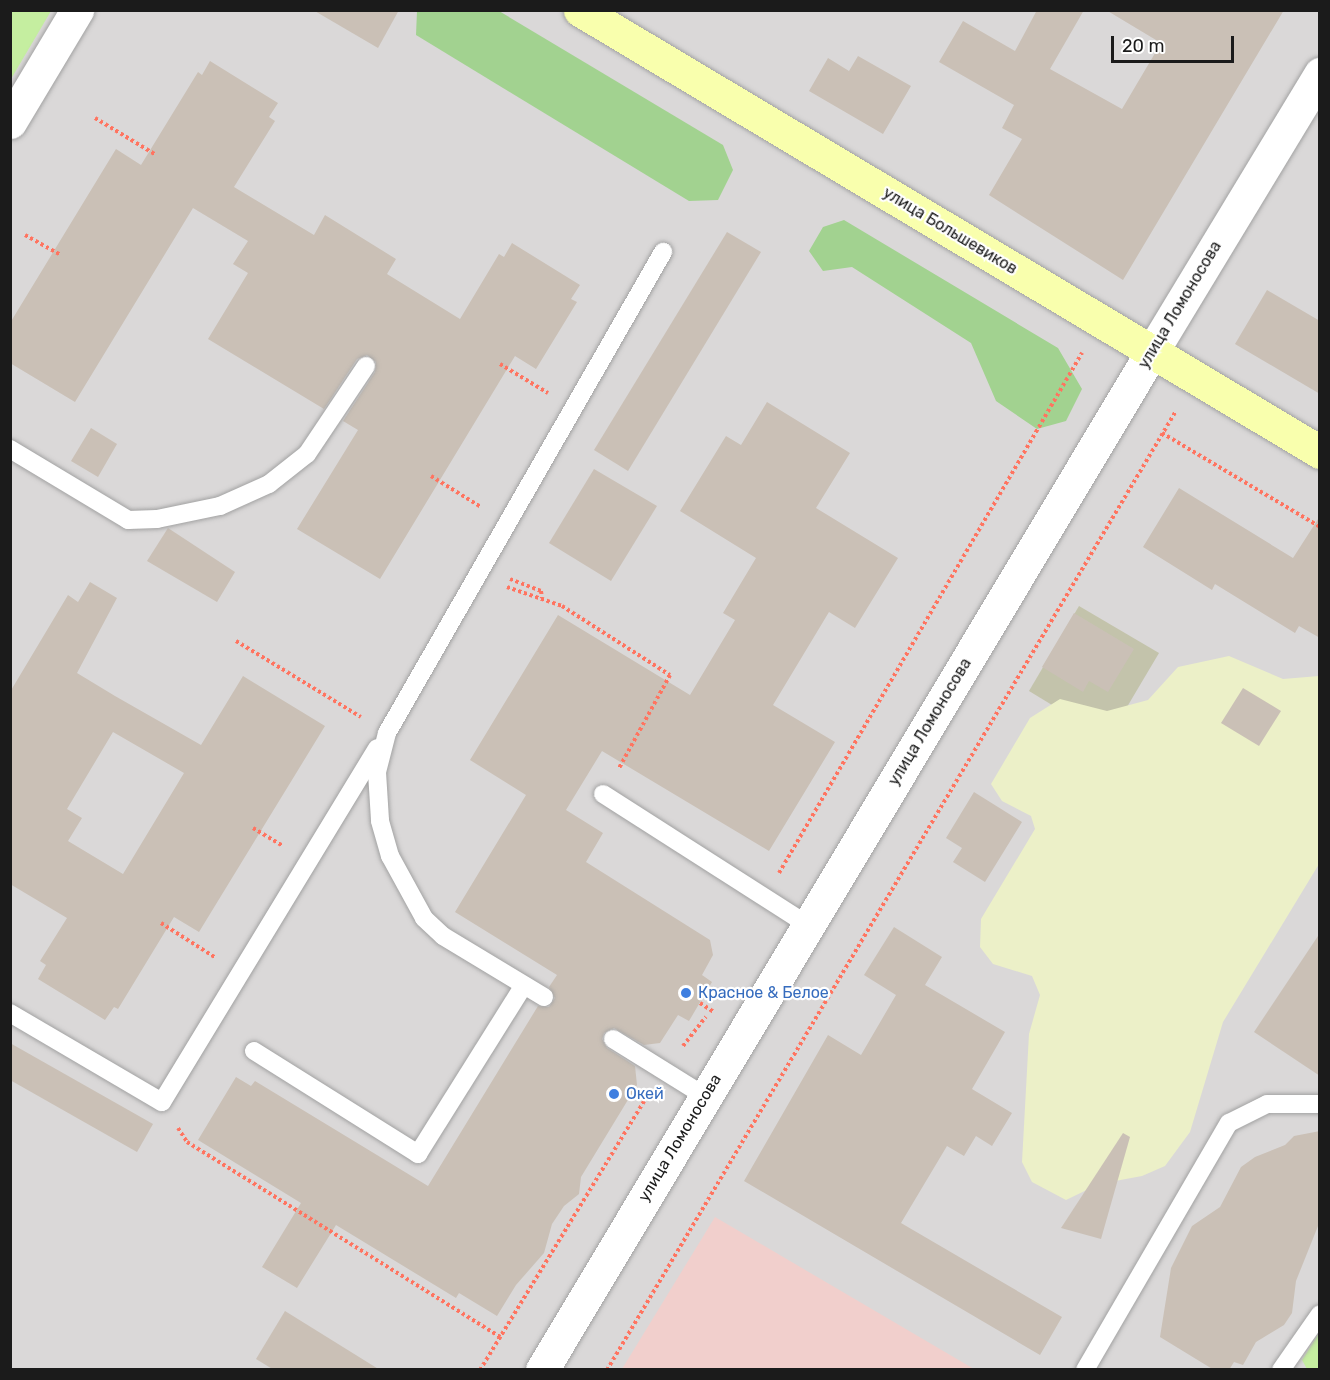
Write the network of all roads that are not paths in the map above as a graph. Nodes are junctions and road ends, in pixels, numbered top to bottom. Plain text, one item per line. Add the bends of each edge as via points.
1 (77, 10) edge
2 (580, 10) edge
3 (1320, 74) edge
4 (10, 122) edge
5 (663, 252) dead end
6 (1153, 350) junction
7 (366, 366) dead end
8 (10, 449) edge
9 (1320, 452) edge
10 (387, 733) junction
11 (603, 794) road end
12 (808, 924) junction
13 (524, 985) junction
14 (544, 997) dead end
15 (10, 1013) edge
16 (613, 1039) dead end
17 (254, 1051) dead end
18 (706, 1096) junction
19 (1320, 1104) edge
20 (1320, 1314) edge
21 (542, 1370) edge
22 (1085, 1370) edge
23 (1281, 1370) edge

1 - 4 street
2 - 6 main road, улица Большевиков
3 - 6 street, улица Ломоносова
5 - 10 lane
6 - 9 main road, улица Большевиков
6 - 12 street, улица Ломоносова
7 - 8 lane via 307,454 269,484 220,506 157,519 128,520
10 - 13 lane via 377,772 381,820 390,855 407,893 424,918 444,936
10 - 15 lane via 162,1102
11 - 12 lane
12 - 18 street, улица Ломоносова
13 - 14 lane
13 - 17 lane via 418,1154
16 - 18 lane
18 - 21 street, улица Ломоносова
19 - 22 lane via 1267,1104 1229,1123
20 - 23 lane

